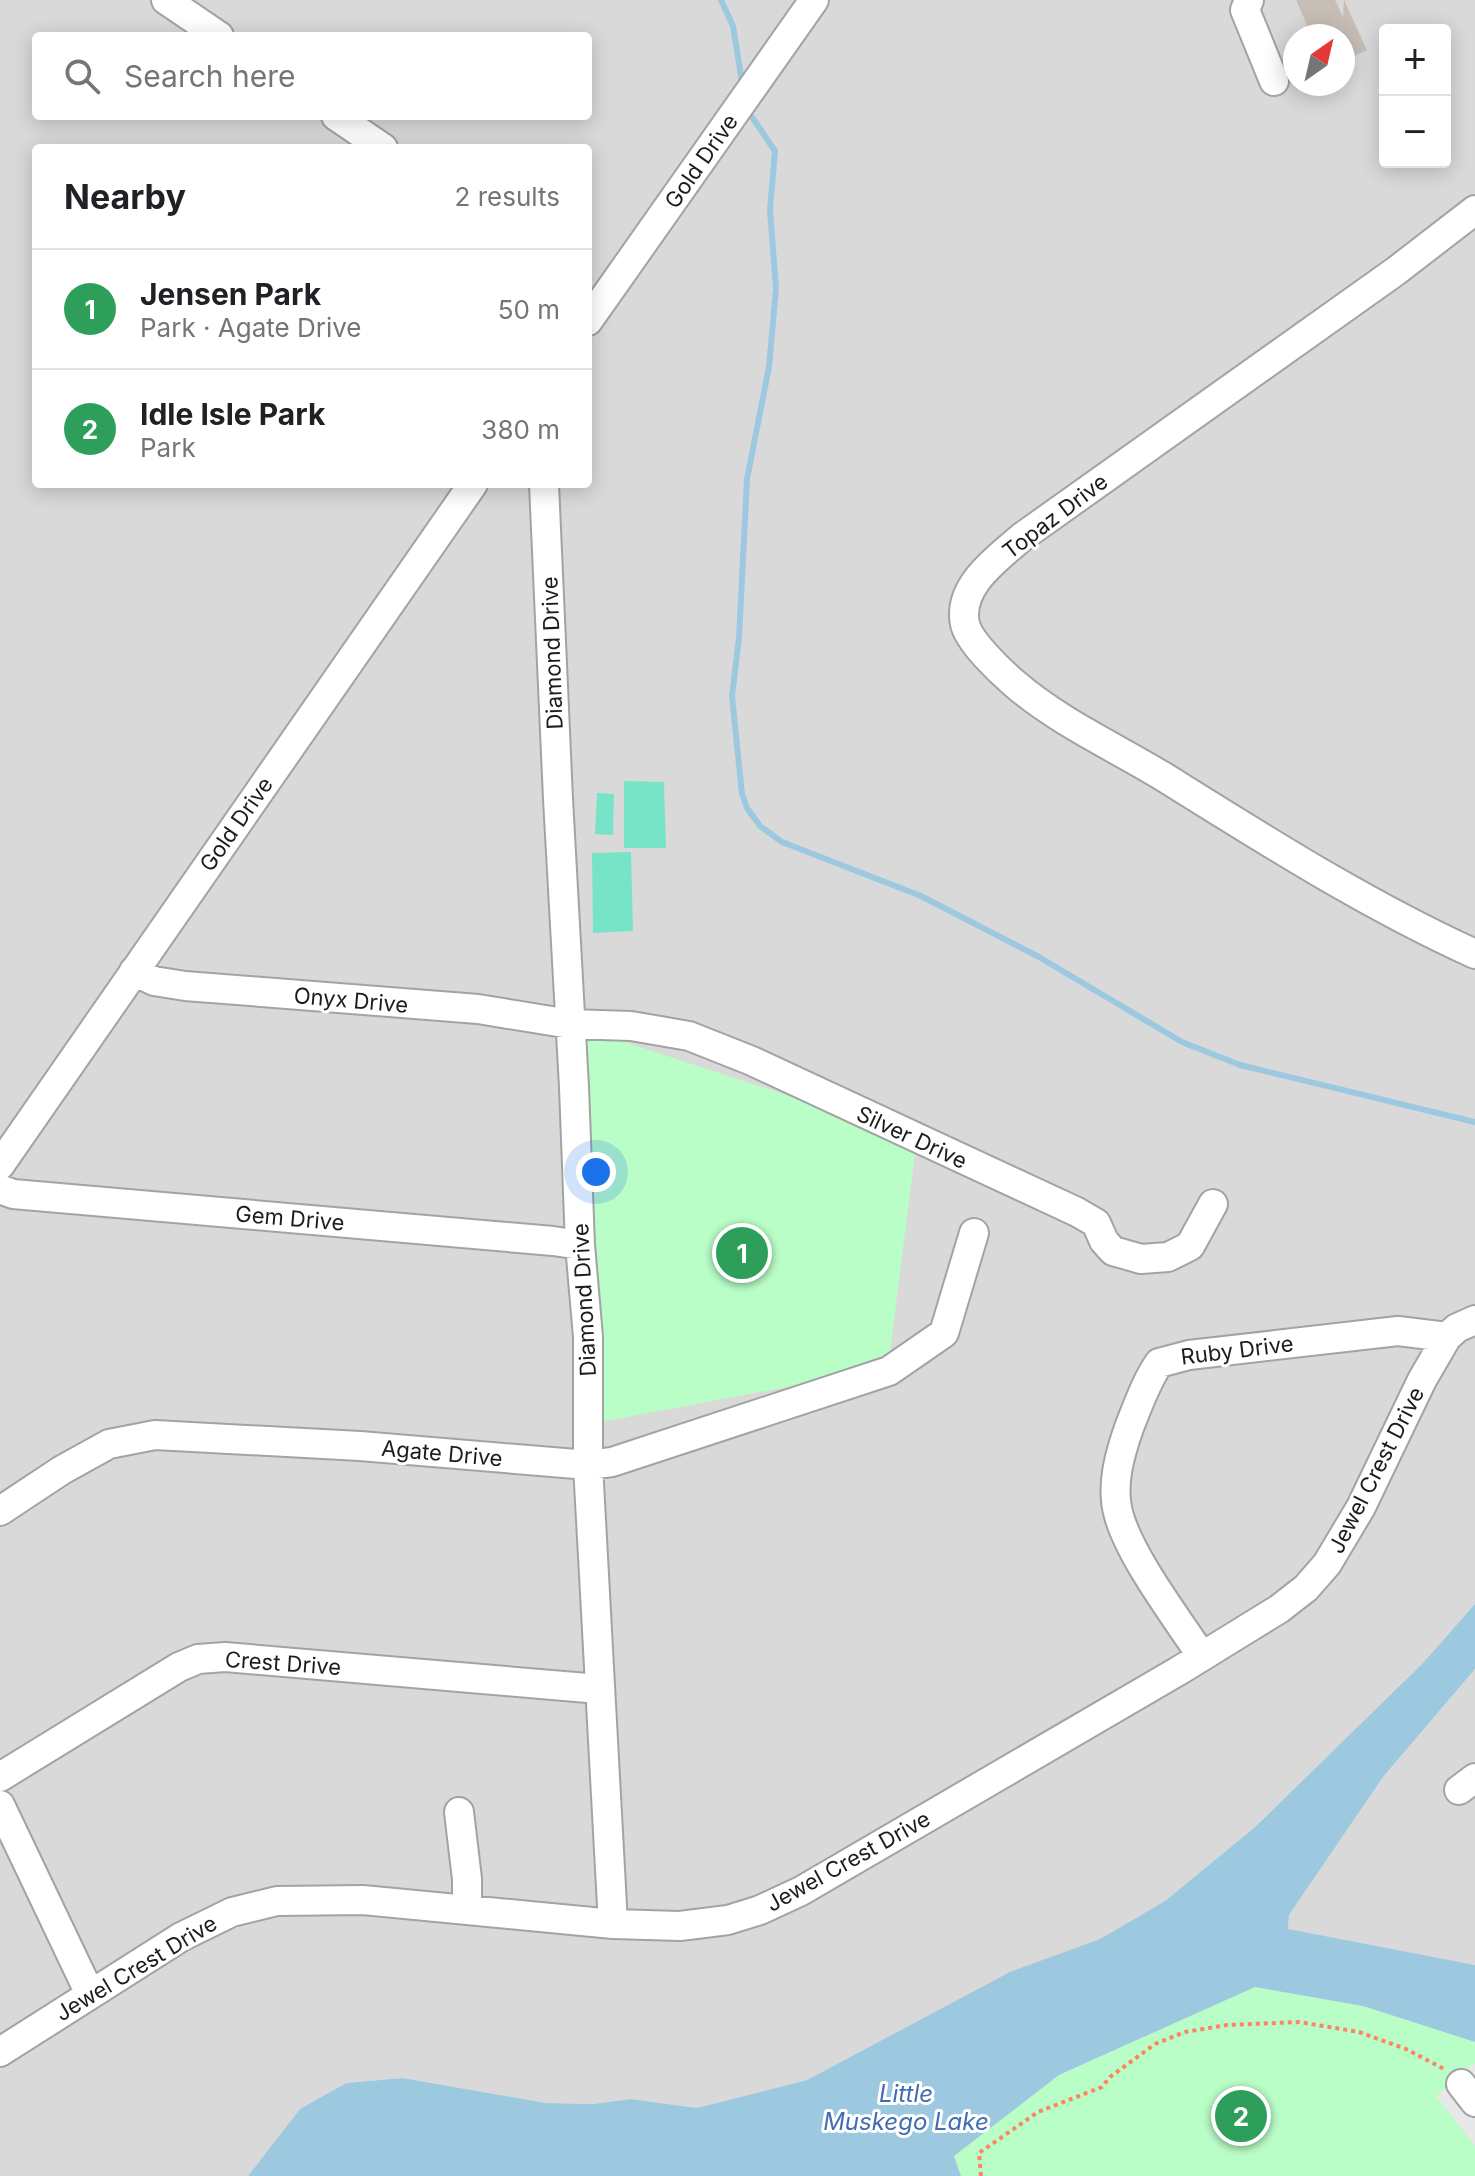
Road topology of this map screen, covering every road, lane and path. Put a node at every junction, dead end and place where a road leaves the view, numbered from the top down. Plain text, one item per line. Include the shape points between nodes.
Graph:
1 (166, 0) edge
2 (814, 0) edge
3 (1249, 0) edge
4 (213, 32) edge
5 (1274, 81) dead end
6 (342, 120) edge
7 (377, 144) edge
8 (1475, 210) edge
9 (592, 305) edge
10 (470, 488) edge
11 (544, 488) edge
12 (1475, 954) edge
13 (134, 971) junction
14 (570, 1024) junction
15 (0, 1165) edge
16 (0, 1189) edge
17 (1213, 1204) dead end
18 (974, 1233) dead end
19 (580, 1245) junction
20 (1475, 1320) edge
21 (1447, 1337) junction
22 (588, 1465) junction
23 (0, 1511) edge
24 (1201, 1655) junction
25 (599, 1689) junction
26 (0, 1777) edge
27 (0, 1805) edge
28 (459, 1812) dead end
29 (467, 1910) junction
30 (613, 1924) junction
31 (90, 1994) junction
32 (0, 2052) edge
33 (1468, 2093) edge
34 (981, 2176) edge

1 - 4 street
2 - 9 street, Gold Drive
3 - 5 street via 1245,10
6 - 7 street
8 - 12 street, Topaz Drive via 1022,537 976,580 964,611 965,627 991,660 1050,709 1380,906
10 - 13 street, Gold Drive
11 - 14 street, Diamond Drive
13 - 14 street, Onyx Drive via 185,986 478,1009
13 - 15 street, Gold Drive
14 - 17 street, Silver Drive via 631,1026 689,1036 752,1061 1077,1212 1096,1223 1104,1241 1119,1254 1168,1257 1190,1246
14 - 19 street, Diamond Drive
16 - 19 street, Gem Drive
18 - 22 street, Agate Drive via 944,1333 889,1371 612,1462
19 - 22 street, Diamond Drive via 588,1337
20 - 21 street, Jewel Crest Drive
21 - 24 street, Jewel Crest Drive via 1327,1564 1279,1609
21 - 24 street, Ruby Drive via 1398,1331 1159,1363 1147,1380 1119,1455 1118,1514 1141,1561
22 - 23 street, Agate Drive via 155,1435 109,1444
22 - 25 street, Diamond Drive
24 - 30 street, Jewel Crest Drive via 801,1891 760,1910 680,1926
25 - 26 street, Crest Drive via 225,1657 198,1659
25 - 30 street, Diamond Drive
27 - 31 street
28 - 29 street
29 - 30 street, Jewel Crest Drive
29 - 31 street, Jewel Crest Drive via 322,1898 252,1905 181,1937
31 - 32 street, Jewel Crest Drive
33 - 34 path via 1438,2064 1359,2032 1299,2022 1185,2032 1155,2044 1102,2087 1038,2112 979,2153

